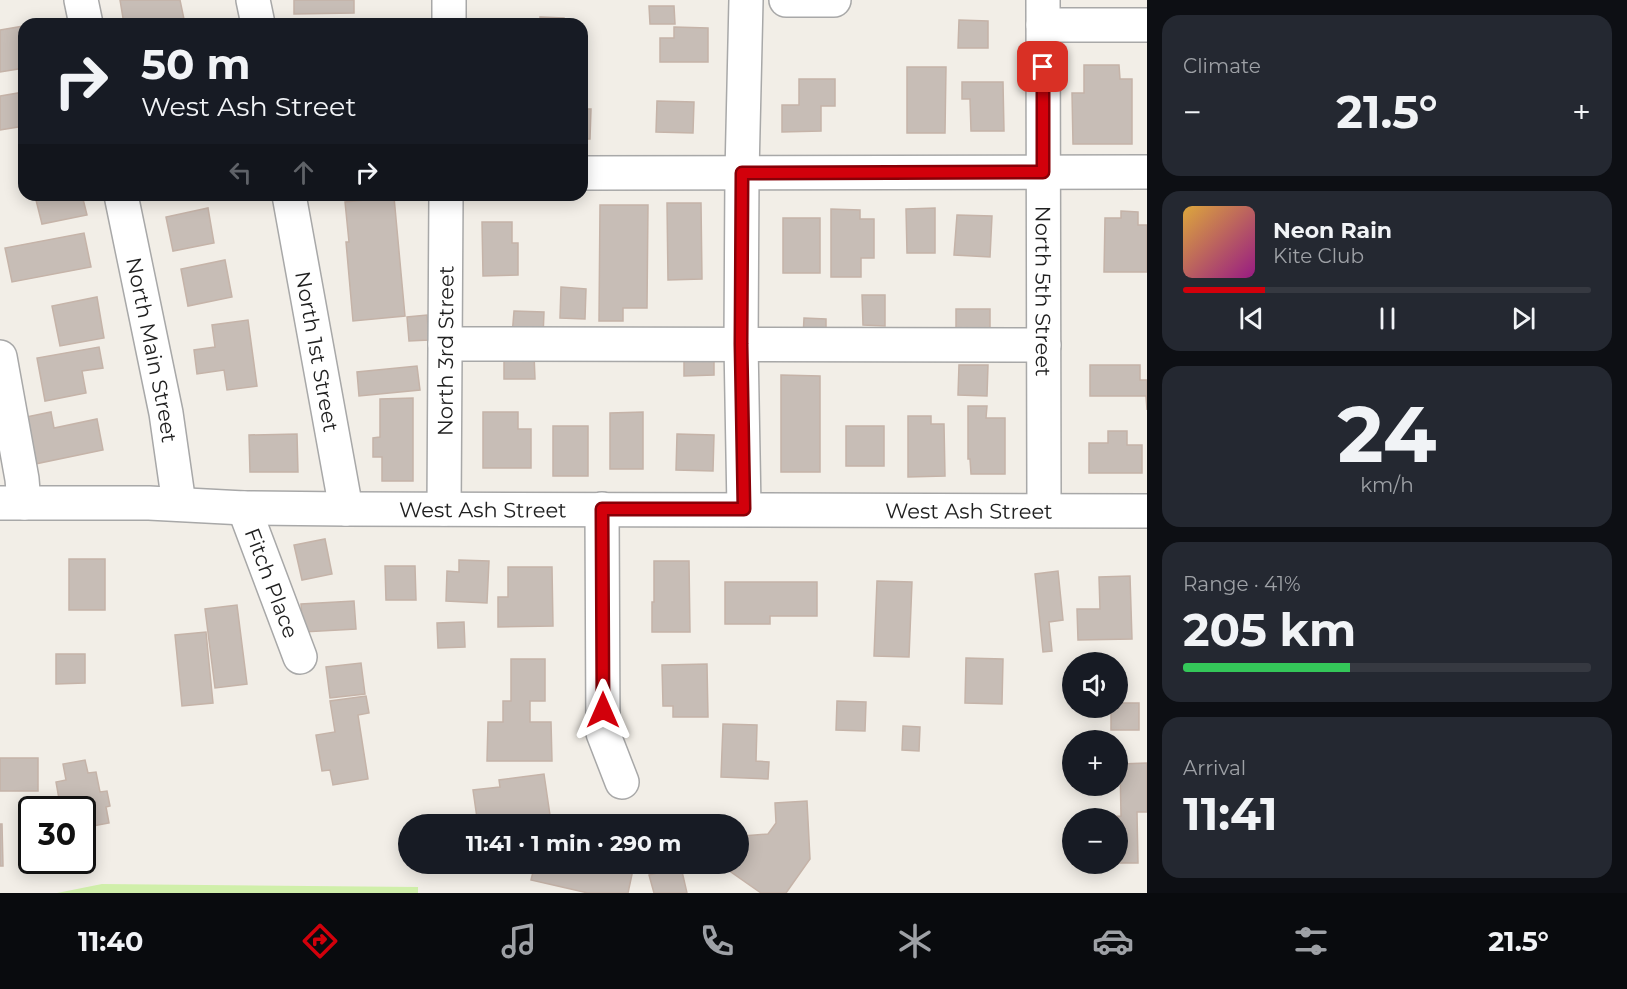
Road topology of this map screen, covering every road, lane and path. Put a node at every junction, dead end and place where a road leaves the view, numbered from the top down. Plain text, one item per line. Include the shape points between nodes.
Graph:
1 (81, 0) edge
2 (253, 0) edge
3 (449, 0) edge
4 (746, 0) edge
5 (786, 0) edge
6 (834, 0) edge
7 (1043, 13) edge
8 (1101, 13) edge
9 (85, 18) edge
10 (257, 18) edge
11 (449, 18) edge
12 (1147, 26) edge
13 (1043, 172) junction
14 (1147, 172) edge
15 (588, 173) edge
16 (742, 173) junction
17 (123, 201) edge
18 (290, 201) edge
19 (446, 201) edge
20 (445, 344) junction
21 (741, 344) junction
22 (1044, 345) junction
23 (0, 357) edge
24 (12, 503) edge
25 (178, 504) junction
26 (244, 508) junction
27 (346, 509) junction
28 (444, 509) junction
29 (602, 509) junction
30 (744, 509) junction
31 (1044, 510) junction
32 (1147, 511) edge
33 (300, 657) dead end
34 (622, 782) dead end

1 - 9 street
2 - 10 street
3 - 11 street
4 - 16 street
5 - 6 street
7 - 8 street
7 - 13 street, North 5th Street
8 - 12 street
13 - 14 street
13 - 16 street
13 - 22 street, North 5th Street
15 - 16 street
16 - 21 street
17 - 25 street, North Main Street via 166,413
18 - 27 street, North 1st Street
19 - 20 street, North 3rd Street
20 - 21 street
20 - 28 street, North 3rd Street
21 - 22 street
21 - 30 street
22 - 31 street, North 5th Street
23 - 24 street via 22,479
24 - 25 street, West Ash Street
25 - 26 street, West Ash Street
26 - 27 street, West Ash Street
26 - 33 street, Fitch Place
27 - 28 street, West Ash Street
28 - 29 street, West Ash Street
29 - 30 street, West Ash Street
29 - 34 street via 603,733
30 - 31 street, West Ash Street
31 - 32 street, West Ash Street

